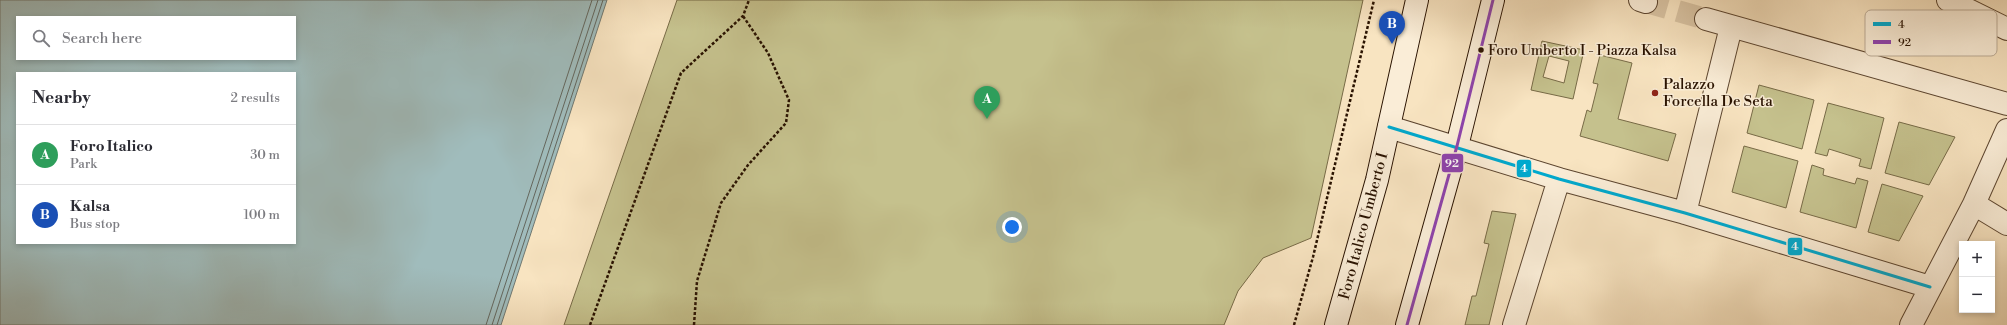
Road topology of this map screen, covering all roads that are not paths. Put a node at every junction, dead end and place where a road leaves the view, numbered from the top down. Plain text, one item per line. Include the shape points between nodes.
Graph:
1 (1417, 0) edge
2 (1493, 0) edge
3 (1948, 0) edge
4 (1968, 10) edge
5 (1706, 19) tunnel mouth
6 (1997, 24) edge
7 (1731, 27) junction
8 (2007, 29) edge
9 (2007, 104) edge
10 (1390, 127) junction
11 (2007, 130) edge
12 (1457, 146) junction
13 (1558, 179) junction
14 (1974, 204) junction
15 (1685, 213) junction
16 (2007, 224) edge
17 (1930, 287) junction
18 (1336, 325) edge
19 (1407, 325) edge
20 (1514, 325) edge
21 (1911, 325) edge

1 - 10 street, Foro Italico Umberto I
2 - 12 street
3 - 4 street
5 - 7 street
6 - 8 street
7 - 9 street
7 - 15 street
10 - 12 street
10 - 18 street, Foro Italico Umberto I
11 - 14 street
12 - 13 street
12 - 19 street
13 - 15 street
13 - 20 street
14 - 16 street
14 - 17 street
15 - 17 street
17 - 21 street

